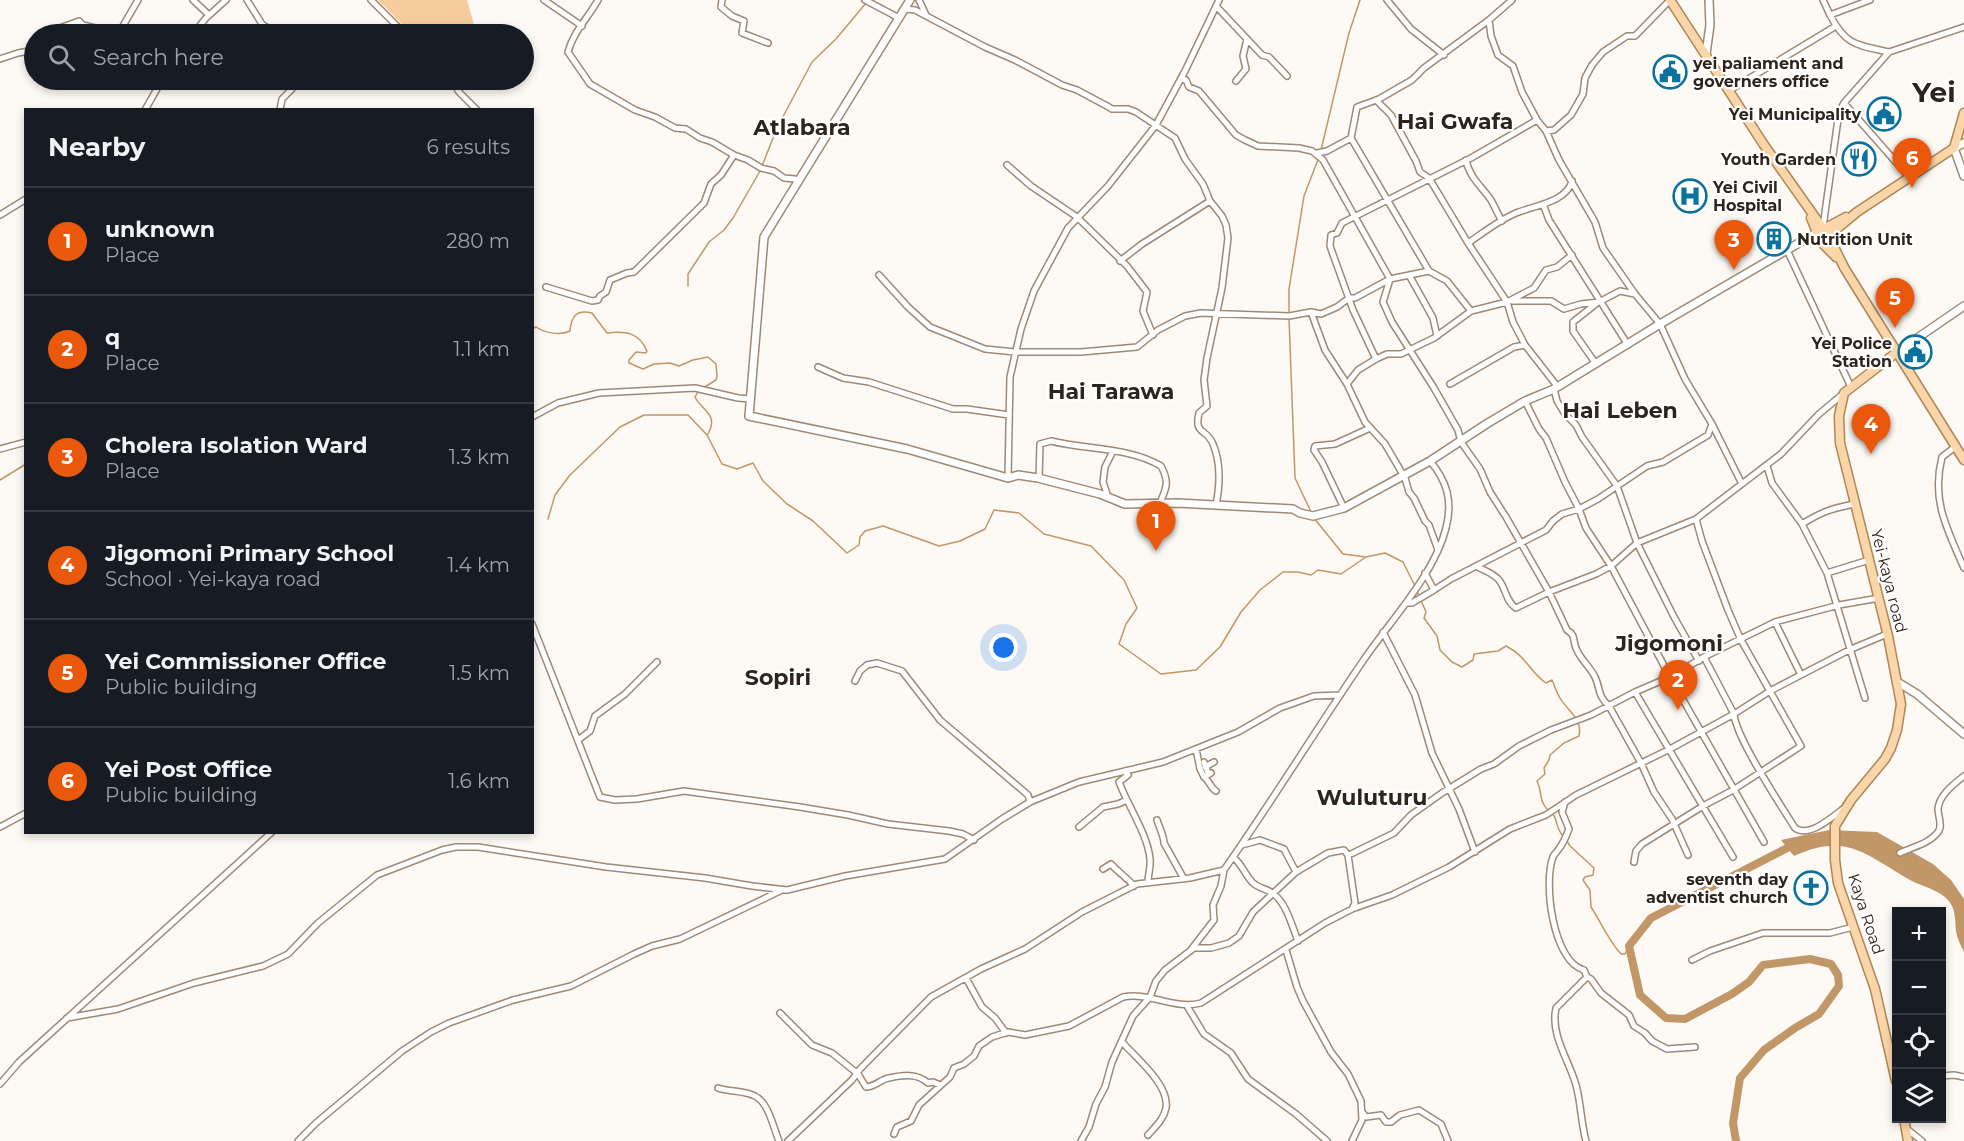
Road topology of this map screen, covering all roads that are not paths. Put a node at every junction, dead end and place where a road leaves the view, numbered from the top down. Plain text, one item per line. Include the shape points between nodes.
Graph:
1 (138, 0) edge
2 (193, 0) edge
3 (226, 0) edge
4 (247, 0) edge
5 (371, 0) edge
6 (544, 0) edge
7 (598, 0) edge
8 (722, 0) edge
9 (865, 0) edge
10 (910, 0) edge
11 (919, 0) edge
12 (1387, 0) edge
13 (1512, 0) edge
14 (1670, 0) edge
15 (1708, 0) edge
16 (1822, 0) edge
17 (1870, 0) edge
18 (1217, 3) edge
19 (905, 9) junction
20 (209, 15) junction
21 (1830, 15) junction
22 (928, 17) junction
23 (899, 18) junction
24 (1490, 20) junction
25 (124, 24) edge
26 (201, 24) edge
27 (262, 24) edge
28 (395, 24) edge
29 (582, 26) junction
30 (1836, 26) junction
31 (1964, 27) edge
32 (1247, 39) junction
33 (768, 43) dead end
34 (24, 52) edge
35 (1889, 52) junction
36 (1706, 54) junction
37 (1444, 55) junction
38 (0, 59) edge
39 (1287, 76) dead end
40 (1181, 78) junction
41 (1236, 81) dead end
42 (156, 90) edge
43 (291, 90) edge
44 (458, 90) edge
45 (1730, 90) junction
46 (1376, 100) junction
47 (1844, 103) junction
48 (146, 108) edge
49 (280, 108) edge
50 (475, 108) edge
51 (1964, 113) edge
52 (1536, 120) junction
53 (1156, 125) junction
54 (1546, 131) junction
55 (1351, 138) junction
56 (1964, 143) edge
57 (1954, 148) junction
58 (1317, 153) junction
59 (734, 155) junction
60 (1466, 160) junction
61 (1007, 165) dead end
62 (1964, 176) edge
63 (1910, 177) junction
64 (1429, 178) junction
65 (798, 181) junction
66 (1572, 182) junction
67 (1566, 192) junction
68 (1578, 195) junction
69 (24, 200) edge
70 (1210, 201) junction
71 (1388, 201) junction
72 (1543, 204) junction
73 (1857, 212) junction
74 (0, 214) edge
75 (1355, 216) junction
76 (1077, 217) junction
77 (1502, 221) junction
78 (1820, 231) junction
79 (1825, 239) junction
80 (1806, 240) junction
81 (1468, 243) junction
82 (1787, 249) junction
83 (1572, 255) junction
84 (1120, 261) junction
85 (1429, 271) junction
86 (879, 275) dead end
87 (1409, 275) junction
88 (1390, 279) junction
89 (546, 288) dead end
90 (1635, 294) junction
91 (1349, 298) junction
92 (1507, 302) junction
93 (1599, 302) junction
94 (1964, 306) edge
95 (1564, 309) junction
96 (1471, 311) junction
97 (1311, 312) junction
98 (1217, 314) junction
99 (1573, 322) junction
100 (1660, 324) junction
101 (1153, 335) junction
102 (1437, 336) junction
103 (1525, 345) junction
104 (1628, 345) junction
105 (1411, 349) junction
106 (1015, 352) junction
107 (1897, 352) junction
108 (1376, 359) junction
109 (1596, 364) junction
110 (818, 367) dead end
111 (1347, 384) junction
112 (1450, 384) dead end
113 (1556, 387) junction
114 (1847, 390) junction
115 (751, 399) junction
116 (1526, 401) junction
117 (1009, 415) junction
118 (534, 416) edge
119 (1712, 424) junction
120 (1370, 428) junction
121 (1461, 442) junction
122 (24, 443) edge
123 (1955, 447) junction
124 (0, 449) edge
125 (1113, 451) junction
126 (1964, 460) edge
127 (1430, 461) junction
128 (1767, 466) junction
129 (1403, 476) junction
130 (1008, 478) junction
131 (1039, 479) junction
132 (1742, 484) junction
133 (1617, 486) junction
134 (1108, 497) junction
135 (1160, 503) junction
136 (1854, 504) junction
137 (1216, 505) junction
138 (1344, 508) junction
139 (1579, 509) junction
140 (1696, 519) junction
141 (1802, 525) junction
142 (1521, 543) junction
143 (1637, 543) junction
144 (1438, 550) junction
145 (1869, 560) junction
146 (1611, 566) junction
147 (1478, 567) junction
148 (1964, 568) edge
149 (1425, 573) junction
150 (1827, 573) junction
151 (1434, 590) junction
152 (1549, 592) junction
153 (1879, 598) junction
154 (1408, 603) junction
155 (1839, 605) junction
156 (1775, 622) junction
157 (534, 629) edge
158 (1383, 632) junction
159 (1887, 634) junction
160 (1741, 640) junction
161 (1850, 650) junction
162 (1701, 659) junction
163 (657, 662) dead end
164 (1801, 675) junction
165 (1670, 677) junction
166 (855, 681) dead end
167 (1899, 682) junction
168 (1770, 690) junction
169 (1635, 692) junction
170 (1340, 695) junction
171 (1865, 698) dead end
172 (1610, 706) junction
173 (1734, 714) junction
174 (1701, 731) junction
175 (1964, 734) edge
176 (578, 741) junction
177 (1196, 748) junction
178 (1671, 749) junction
179 (1214, 762) dead end
180 (1641, 763) junction
181 (1206, 770) junction
182 (1125, 771) junction
183 (1761, 772) junction
184 (1964, 776) edge
185 (1449, 790) junction
186 (1733, 790) junction
187 (1216, 791) dead end
188 (1127, 800) junction
189 (1030, 802) junction
190 (1565, 802) junction
191 (1703, 806) junction
192 (1845, 808) junction
193 (24, 814) edge
194 (1157, 820) dead end
195 (1674, 823) junction
196 (1835, 825) joint
197 (0, 827) edge
198 (1079, 827) dead end
199 (270, 834) edge
200 (974, 840) junction
201 (1764, 842) dead end
202 (1242, 845) junction
203 (1475, 852) junction
204 (1900, 853) dead end
205 (1348, 855) junction
206 (1688, 855) dead end
207 (1233, 857) junction
208 (1733, 857) dead end
209 (1634, 862) dead end
210 (1103, 869) dead end
211 (1224, 870) junction
212 (1296, 872) junction
213 (1184, 879) junction
214 (1148, 883) junction
215 (1134, 886) junction
216 (781, 890) junction
217 (1274, 893) junction
218 (1352, 909) junction
219 (1853, 927) junction
220 (1298, 941) junction
221 (1286, 950) junction
222 (1190, 951) junction
223 (1692, 960) dead end
224 (1587, 976) junction
225 (966, 978) junction
226 (1150, 997) junction
227 (1186, 1006) junction
228 (780, 1013) dead end
229 (67, 1018) junction
230 (1006, 1033) junction
231 (1122, 1042) junction
232 (1695, 1047) dead end
233 (1893, 1069) edge
234 (858, 1074) junction
235 (1946, 1076) edge
236 (1964, 1077) edge
237 (0, 1084) edge
238 (940, 1085) junction
239 (718, 1088) dead end
240 (1362, 1110) junction
241 (1905, 1123) edge
242 (894, 1134) dead end
243 (1148, 1135) dead end
244 (298, 1141) edge
245 (779, 1141) edge
246 (788, 1141) edge
247 (1081, 1141) edge
248 (1327, 1141) edge
249 (1352, 1141) edge
250 (1448, 1141) edge
251 (1586, 1141) edge
252 (1908, 1141) edge
253 (1922, 1141) edge

1 - 25 street
2 - 20 street
3 - 20 street
4 - 27 street
5 - 28 street
6 - 29 street
7 - 29 street
8 - 33 street via 721,7 744,21 742,33
9 - 23 street
10 - 19 street
11 - 22 street
12 - 37 street via 1411,29
13 - 24 street
14 - 36 main road
14 - 54 street via 1635,36 1611,47 1592,64 1583,94 1571,115 1554,130
15 - 36 street
16 - 21 street
17 - 21 street
18 - 32 street
18 - 40 street
19 - 22 street
19 - 23 street
20 - 26 street
21 - 30 street
22 - 53 street via 1059,84 1107,106 1128,109
23 - 65 street
24 - 37 street
24 - 52 street via 1498,55 1513,66
29 - 59 street via 568,52 590,84 635,110 675,128 687,129
30 - 35 street via 1854,44
30 - 45 street
31 - 35 street
32 - 39 street
32 - 41 street via 1243,56 1246,69
34 - 38 street
35 - 47 street
36 - 45 main road
37 - 46 street via 1412,80
40 - 53 street
40 - 58 street via 1199,91 1236,135 1245,140 1258,147 1299,148
42 - 48 street
43 - 49 street
44 - 50 street
45 - 78 main road
46 - 55 street via 1357,108
46 - 64 street via 1390,115 1420,172
47 - 63 street
47 - 78 street via 1839,112
51 - 57 main road
52 - 54 street
52 - 60 street
53 - 70 street via 1175,138
53 - 76 street via 1108,186
54 - 66 street
55 - 58 street
55 - 71 street
56 - 57 street
57 - 62 street
57 - 63 main road
58 - 75 street
59 - 65 street
59 - 89 street via 711,184 705,203 634,272 610,280 598,300
60 - 64 street
60 - 77 street via 1467,169
61 - 76 street
63 - 73 main road
64 - 71 street
64 - 81 street
65 - 115 street via 764,237
66 - 67 street
66 - 68 street
67 - 68 street
67 - 72 street
68 - 90 street via 1595,222 1603,248
69 - 74 street
70 - 84 street
70 - 98 street via 1222,216 1228,238
71 - 75 street
71 - 85 street
72 - 77 street
72 - 83 street
73 - 78 main road
73 - 79 main road
75 - 88 street
75 - 91 street via 1331,236 1330,246
76 - 84 street
76 - 106 street via 1034,291
77 - 81 street
78 - 79 main road
78 - 80 street
79 - 80 street
79 - 107 main road
80 - 82 street
81 - 92 street
82 - 100 street
82 - 114 street
83 - 92 street via 1546,270 1534,288
83 - 93 street
84 - 101 street via 1147,292 1143,311
85 - 87 street
85 - 96 street via 1447,281
86 - 106 street via 930,327 985,349
87 - 88 street
87 - 102 street via 1433,318
88 - 91 street
88 - 105 street via 1383,302
90 - 93 street via 1620,291
90 - 100 street
91 - 97 street via 1321,314
91 - 108 street
92 - 95 street via 1551,301
92 - 96 street
92 - 103 street
93 - 95 street
93 - 99 street
93 - 104 street
94 - 107 street
95 - 99 street
96 - 102 street
97 - 98 street via 1289,316
97 - 111 street via 1325,350
98 - 101 street via 1185,316
98 - 137 street via 1204,380 1207,406 1199,413 1197,423 1197,428 1212,442 1219,464
99 - 109 street via 1573,331
100 - 104 street
100 - 119 street via 1685,379
101 - 106 street via 1137,347
102 - 105 street
103 - 112 street via 1514,347
103 - 113 street
104 - 109 street
105 - 108 street
105 - 121 street via 1458,430
106 - 117 street via 1008,390
107 - 114 main road
107 - 123 main road
108 - 111 street via 1358,370
109 - 113 street
110 - 117 street via 843,378 869,382 953,409
111 - 120 street
113 - 116 street
113 - 133 street via 1557,401 1564,414 1576,424
114 - 128 street
114 - 136 main road, Yei-kaya road via 1838,429
115 - 118 street via 697,388 599,393 558,403
115 - 130 street via 749,416 907,449
116 - 121 street
116 - 139 street
117 - 130 street
119 - 132 street
119 - 133 street via 1708,435
120 - 129 street via 1385,444
120 - 138 street via 1335,444 1315,446
121 - 127 street
121 - 142 street
122 - 124 street
123 - 126 main road
123 - 148 street via 1942,457 1937,494
125 - 131 street via 1051,441 1040,444
125 - 134 street via 1105,467
125 - 135 street via 1161,466 1167,485
127 - 129 street
127 - 144 street via 1448,488 1447,525
128 - 132 street
128 - 141 street via 1773,483
129 - 138 street
129 - 144 street
130 - 131 street via 1018,475
131 - 134 street
132 - 140 street
133 - 139 street
133 - 143 street
134 - 135 street via 1125,504
135 - 137 street
136 - 141 street via 1829,509
136 - 145 main road, Yei-kaya road
137 - 138 street via 1293,509 1313,516
139 - 142 street via 1562,514 1546,530
139 - 146 street via 1586,528
140 - 143 street
140 - 160 street
141 - 150 street
142 - 147 street
142 - 152 street
143 - 146 street
143 - 162 street via 1674,617
144 - 149 street
145 - 150 street
145 - 153 main road, Yei-kaya road
146 - 152 street
146 - 165 street
147 - 151 street
147 - 152 street via 1500,581 1516,608
149 - 151 street
149 - 154 street
150 - 155 street
151 - 154 street
152 - 172 street via 1597,681 1597,690
153 - 155 street
153 - 159 main road, Yei-kaya road
154 - 158 street
155 - 156 street
155 - 161 street
156 - 160 street
156 - 164 street
157 - 176 street
158 - 170 street
158 - 185 street via 1415,695 1432,753
159 - 161 street
159 - 167 main road, Yei-kaya road
160 - 162 street
160 - 168 street
161 - 164 street
161 - 171 street
162 - 165 street
162 - 173 street
163 - 176 street via 625,694 595,716 590,732
164 - 168 street
165 - 169 street
165 - 174 street
166 - 189 street via 867,665 877,663 902,671 940,720 1028,795
167 - 175 street
167 - 192 main road, Yei-kaya road via 1901,704 1895,739 1885,759
168 - 173 street
168 - 183 street via 1801,746
169 - 172 street
169 - 178 street
170 - 177 street via 1314,696 1280,708 1238,732
170 - 202 street
172 - 180 street
172 - 185 street via 1519,746
173 - 174 street
173 - 183 street
174 - 178 street
174 - 186 street
176 - 200 street via 600,798 637,799 684,791 949,831
177 - 181 street via 1200,769
177 - 182 street via 1163,762
178 - 180 street
178 - 191 street
179 - 181 street
180 - 190 street
180 - 195 street
181 - 187 street
182 - 188 street via 1128,775 1119,782
182 - 189 street via 1079,782
183 - 186 street
183 - 192 street via 1795,828 1802,832 1821,825
184 - 204 street via 1941,800 1938,832 1916,848
185 - 203 street
185 - 205 street via 1411,815 1394,833
186 - 191 street
186 - 201 street
188 - 198 street via 1103,807
188 - 214 street via 1150,860
189 - 200 street
190 - 203 street via 1510,829
190 - 224 street via 1562,812 1569,829 1553,857 1549,886 1554,930 1570,960
191 - 195 street
191 - 208 street
192 - 196 main road, Yei-kaya road
193 - 197 street
194 - 213 street via 1164,843
195 - 206 street
195 - 209 street via 1638,848
196 - 219 main road, Kaya Road via 1838,883
199 - 229 street
200 - 216 street via 945,859
202 - 207 street
202 - 212 street via 1260,840 1284,849
203 - 218 street via 1392,895
205 - 212 street via 1344,850 1333,851
205 - 218 street via 1355,903
207 - 211 street
207 - 217 street via 1252,882
210 - 215 street via 1111,864
211 - 213 street
211 - 222 street via 1213,905 1214,921
212 - 217 street
213 - 214 street
214 - 215 street
215 - 225 street
216 - 229 street via 456,847 377,875 318,923 288,954 263,966 194,982 118,1009
216 - 244 street via 680,939 634,954 572,986 513,1000 431,1032 387,1063
217 - 220 street
217 - 222 street via 1229,943
218 - 220 street
219 - 223 street via 1830,933 1762,933
219 - 233 main road, Kaya Road via 1875,988
220 - 221 street
221 - 227 street via 1202,1004
221 - 240 street via 1303,1001 1353,1084
222 - 226 street via 1165,970
224 - 232 street via 1652,1041 1667,1049
224 - 251 street via 1554,1014 1559,1044 1576,1084
225 - 230 street via 982,1007
225 - 234 street via 931,997
226 - 227 street
226 - 230 street via 1123,997 1069,1026 1025,1035
226 - 231 street via 1133,1016
227 - 248 street via 1204,1034 1231,1053 1248,1079
228 - 234 street via 812,1045 832,1053
229 - 237 street
230 - 238 street via 983,1042 974,1056 954,1068
231 - 243 street via 1145,1064 1164,1097 1166,1106
231 - 247 street
234 - 238 street via 866,1087 889,1077 913,1076
234 - 246 street
235 - 236 street
238 - 242 street via 919,1106 911,1121 897,1127
239 - 245 street via 754,1095 764,1104
240 - 249 street via 1362,1120
240 - 250 street via 1366,1117 1381,1115 1386,1122 1419,1110 1441,1124
241 - 252 main road
241 - 253 street

